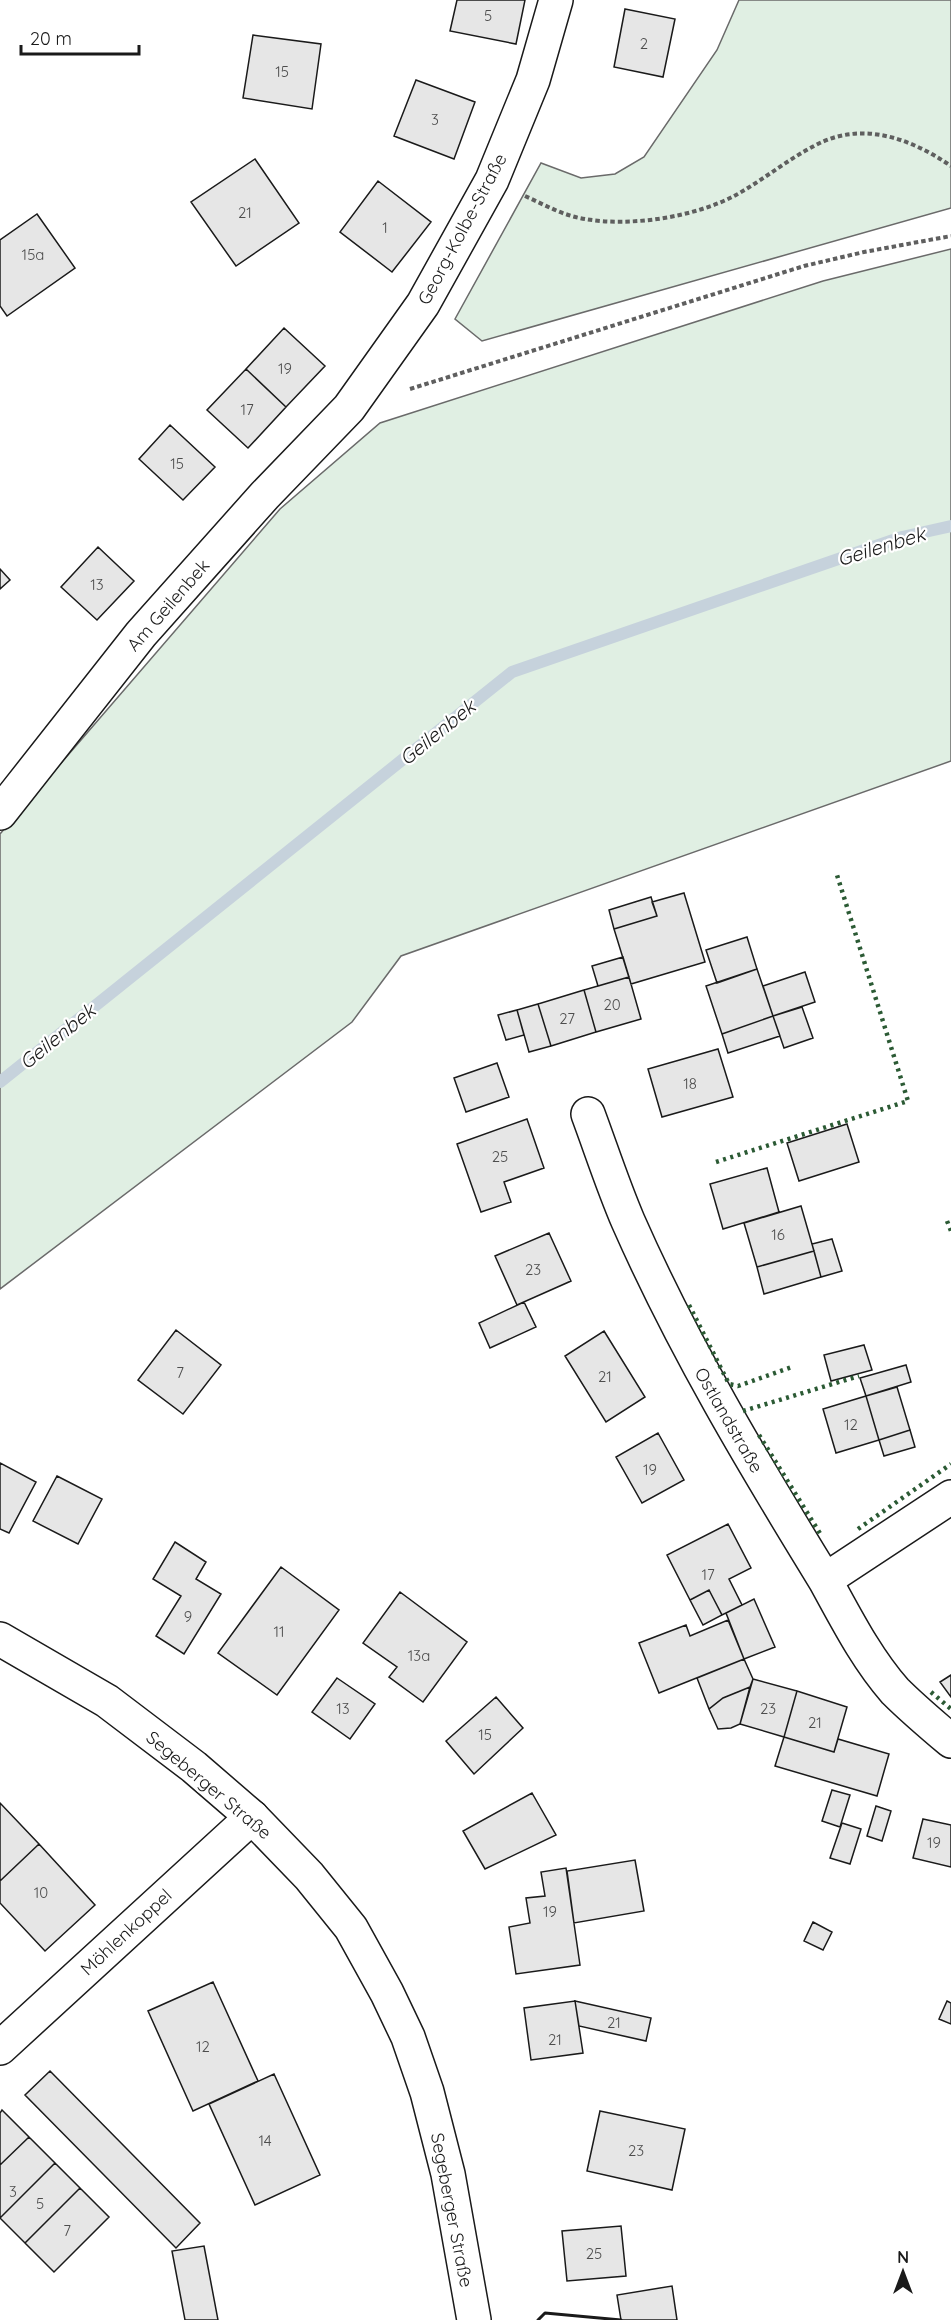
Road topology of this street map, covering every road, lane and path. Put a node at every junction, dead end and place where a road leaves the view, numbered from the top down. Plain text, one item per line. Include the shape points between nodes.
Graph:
1 (556, 0) edge
2 (951, 166) edge
3 (492, 180) junction
4 (951, 236) edge
5 (406, 390) dead end
6 (349, 408) joint
7 (0, 813) edge
8 (588, 1114) dead end
9 (951, 1497) edge
10 (825, 1580) junction
11 (0, 1639) edge
12 (951, 1741) edge
13 (252, 1817) junction
14 (0, 2048) edge
15 (474, 2320) edge

1 - 3 street, Georg-Kolbe-Straße via 533,80
2 - 3 path via 900,138 870,132 842,135 816,145 735,195 682,214 646,221 584,219 557,211
3 - 6 street, Georg-Kolbe-Straße via 423,304
4 - 5 path via 804,266
6 - 7 street, Am Geilenbek via 141,634
8 - 10 street, Ostlandstraße via 627,1219 703,1375
9 - 10 street
10 - 12 street, Ostlandstraße via 873,1663 894,1689
11 - 13 street, Segeberger Straße via 107,1701
13 - 14 street, Möhlenkoppel
13 - 15 street, Segeberger Straße via 309,1876 351,1928 408,2037 448,2174

